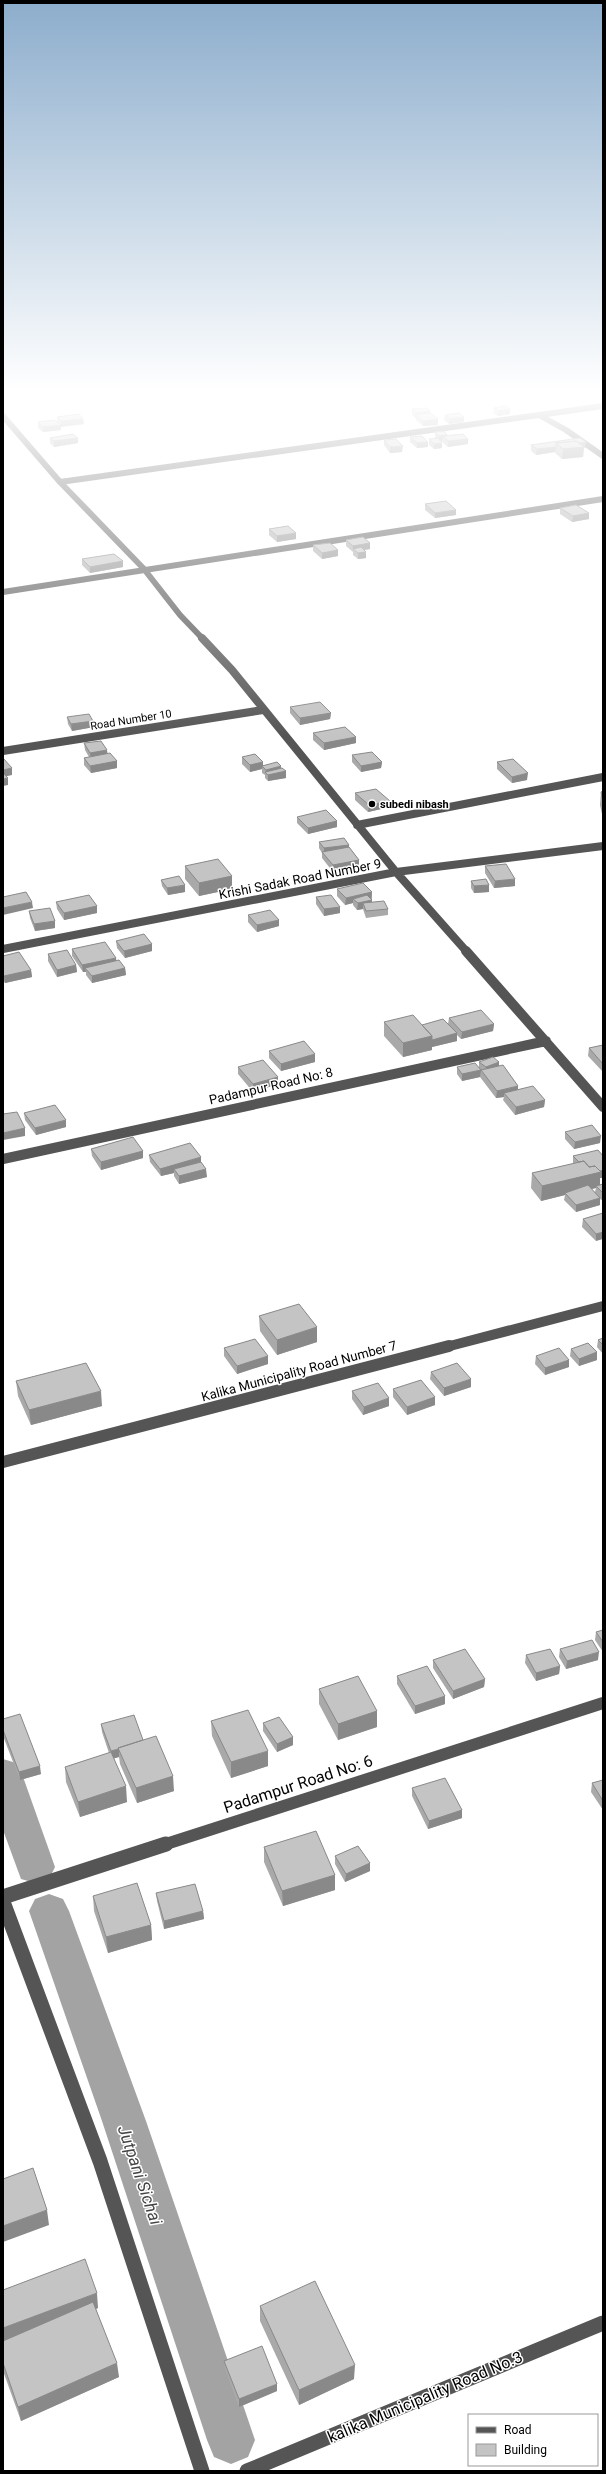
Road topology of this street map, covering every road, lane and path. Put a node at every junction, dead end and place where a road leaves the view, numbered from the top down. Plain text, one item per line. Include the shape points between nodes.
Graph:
1 (83, 506) edge
2 (555, 506) edge
3 (144, 570) junction
4 (3, 592) edge
5 (263, 710) junction
6 (3, 751) edge
7 (603, 777) edge
8 (357, 825) junction
9 (603, 846) edge
10 (396, 872) junction
11 (3, 949) edge
12 (546, 1040) junction
13 (603, 1107) edge
14 (3, 1159) edge
15 (603, 1306) edge
16 (3, 1462) edge
17 (603, 1702) edge
18 (3, 1897) edge
19 (3, 1902) edge
20 (603, 2323) edge
21 (202, 2471) edge
22 (247, 2471) edge

1 - 3 street
2 - 3 street
3 - 4 street
3 - 5 street via 180,615 232,670
5 - 6 street, Road Number 10
5 - 8 street
7 - 8 street
8 - 10 street
9 - 10 street, Krishi Sadak Road Number 9
10 - 11 street, Krishi Sadak Road Number 9
10 - 12 street
12 - 13 street
12 - 14 street, Padampur Road No: 8
15 - 16 street, Kalika Municipality Road Number 7
17 - 18 street, Padampur Road No: 6
19 - 21 street via 100,2161
20 - 22 street, kalika Municipality Road No.3

